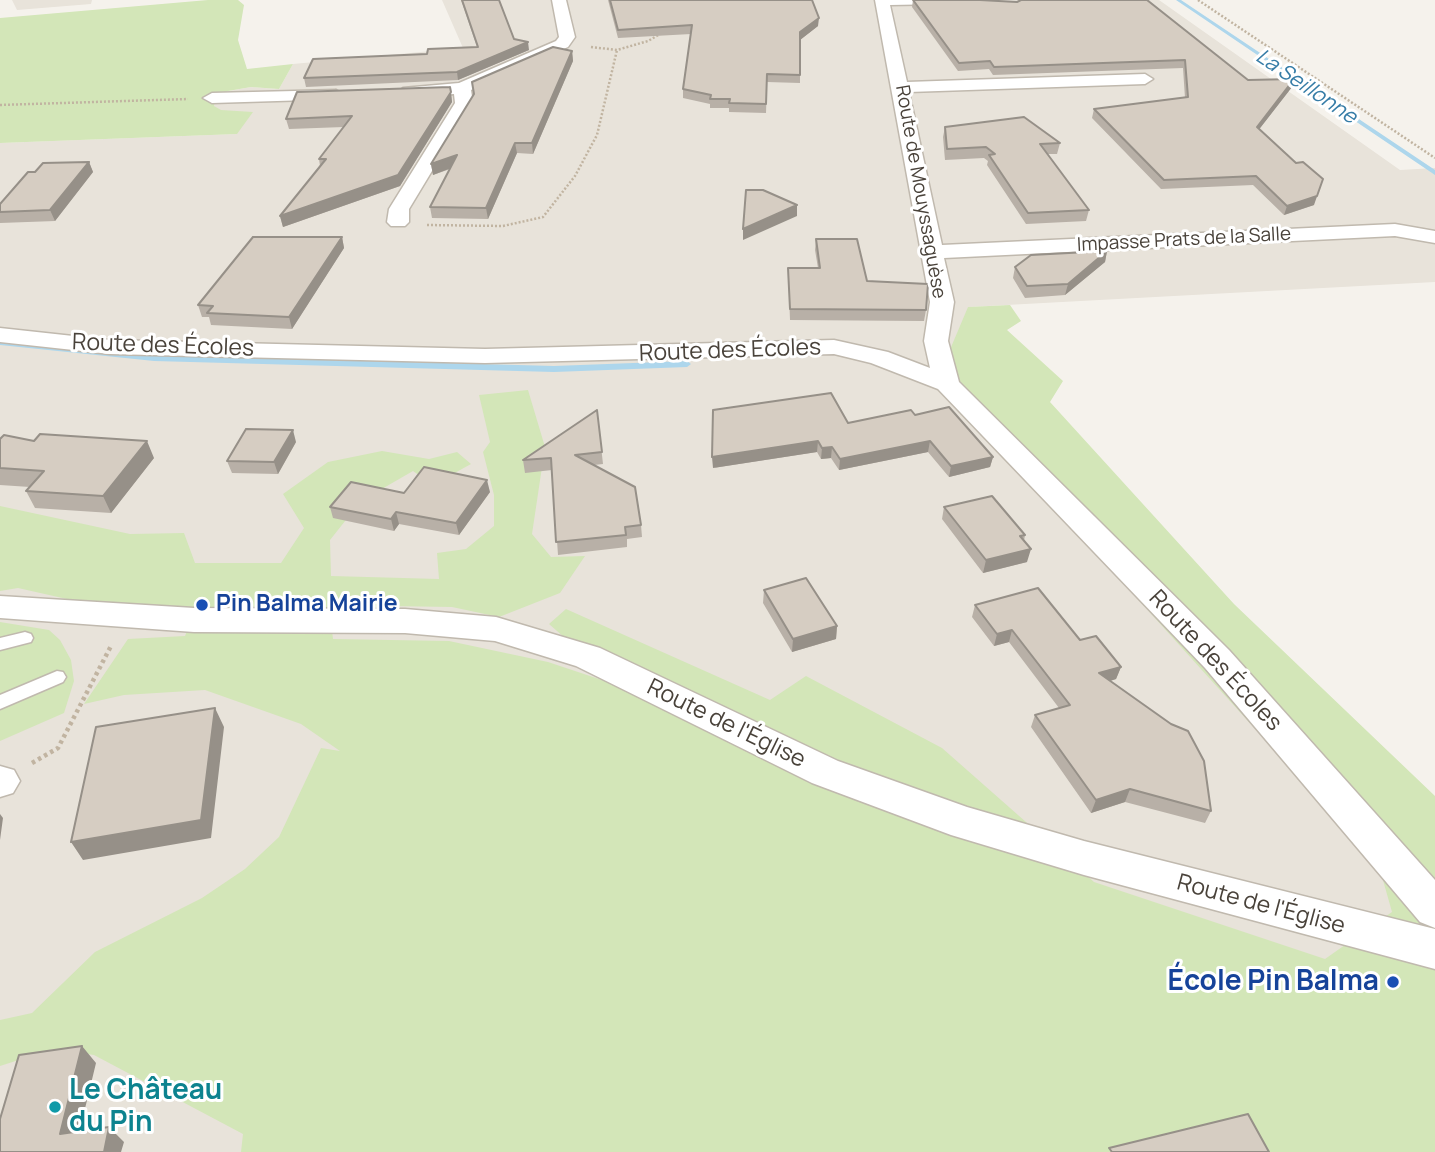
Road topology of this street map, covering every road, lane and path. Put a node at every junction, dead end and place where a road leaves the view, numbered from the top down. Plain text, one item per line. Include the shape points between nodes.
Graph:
1 (559, 0) edge
2 (883, 0) edge
3 (945, 0) edge
4 (1198, 0) edge
5 (667, 30) edge
6 (562, 44) junction
7 (617, 50) junction
8 (1145, 79) edge
9 (901, 87) junction
10 (462, 88) junction
11 (397, 93) edge
12 (359, 94) edge
13 (212, 98) joint
14 (0, 105) edge
15 (1435, 158) edge
16 (398, 222) joint
17 (1435, 237) edge
18 (933, 252) junction
19 (0, 335) edge
20 (936, 341) junction
21 (879, 357) junction
22 (947, 384) junction
23 (0, 607) edge
24 (128, 616) junction
25 (25, 638) dead end
26 (0, 644) edge
27 (57, 677) dead end
28 (0, 702) edge
29 (0, 782) edge
30 (1435, 909) edge
31 (1435, 949) edge

1 - 6 street via 567,37
2 - 3 street
2 - 9 street, Route de Mouyssaguèse
4 - 15 path
5 - 7 path
6 - 7 path
6 - 10 street
7 - 16 path via 597,135 575,176 543,217 503,226
8 - 9 street
9 - 18 street, Route de Mouyssaguèse
10 - 11 street
10 - 16 street via 464,103 399,209
12 - 13 street
13 - 14 path
17 - 18 street, Impasse Prats de la Salle via 1395,229
18 - 20 street, Route de Mouyssaguèse via 942,302
19 - 21 street, Route des Écoles via 124,347 485,356 834,347
20 - 21 street
20 - 22 street, Route de Mouyssaguèse
21 - 22 street, Route des Écoles
22 - 30 street, Route des Écoles via 1217,659
23 - 24 street, Route de l'Église
24 - 29 path via 58,747
24 - 31 street, Route de l'Église via 450,623 540,640 588,657 825,772 965,823 1148,876
25 - 26 lane
27 - 28 lane

